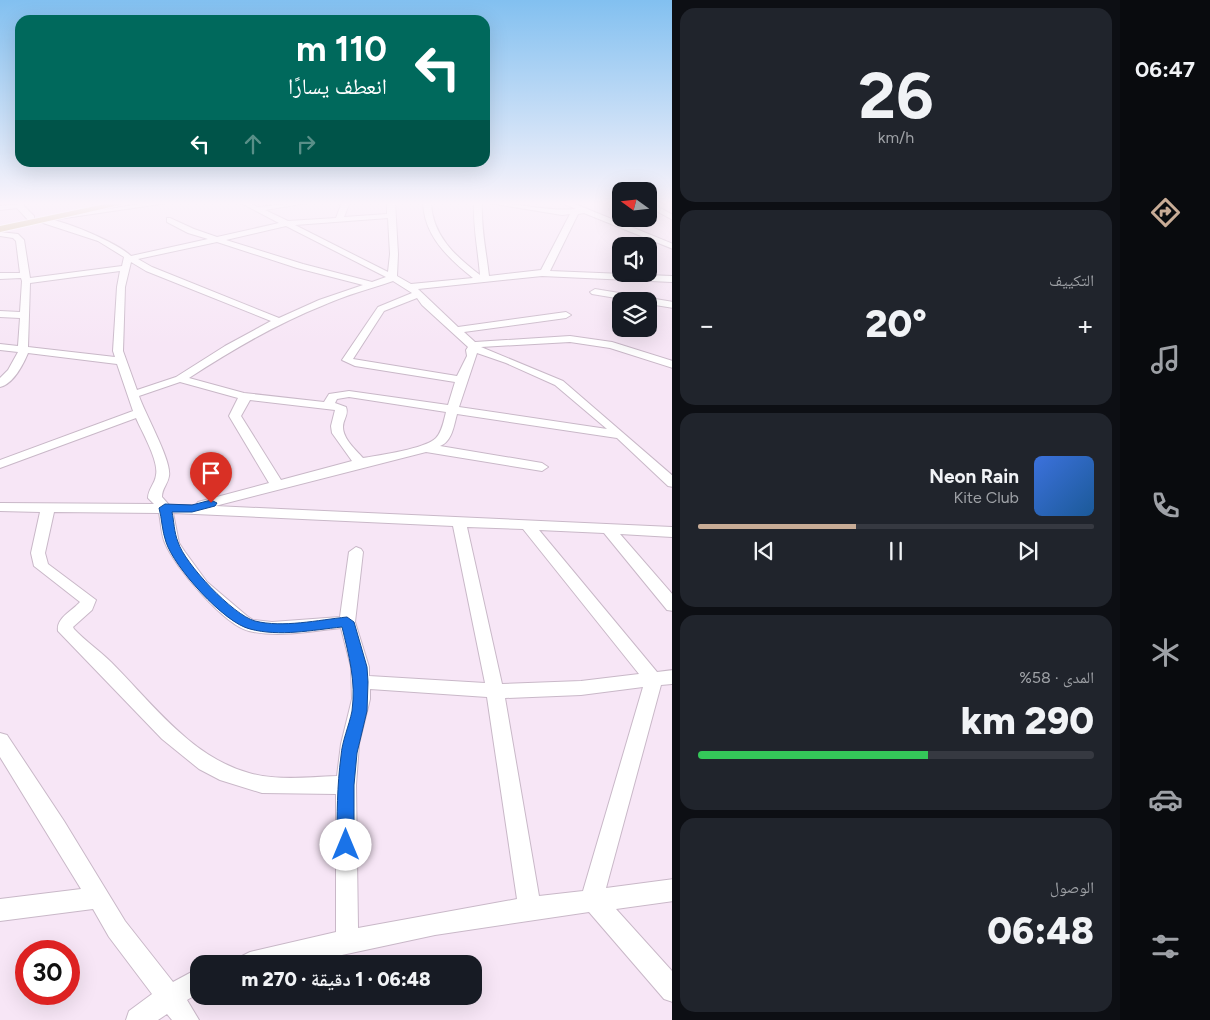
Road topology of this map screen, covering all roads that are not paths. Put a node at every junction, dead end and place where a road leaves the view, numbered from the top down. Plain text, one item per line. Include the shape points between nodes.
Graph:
1 (22, 250) edge
2 (119, 250) edge
3 (179, 250) edge
4 (249, 250) edge
5 (337, 250) edge
6 (395, 250) edge
7 (446, 250) edge
8 (482, 250) edge
9 (557, 250) edge
10 (128, 262) junction
11 (544, 273) junction
12 (0, 276) edge
13 (26, 278) junction
14 (392, 278) junction
15 (483, 278) junction
16 (672, 279) edge
17 (371, 284) junction
18 (414, 290) junction
19 (594, 292) dead end
20 (672, 305) edge
21 (0, 314) edge
22 (26, 315) junction
23 (566, 315) dead end
24 (279, 321) junction
25 (459, 333) junction
26 (0, 347) edge
27 (22, 348) junction
28 (484, 349) junction
29 (121, 361) junction
30 (672, 365) edge
31 (12, 372) junction
32 (0, 374) edge
33 (180, 379) junction
34 (461, 380) junction
35 (0, 384) edge
36 (132, 395) junction
37 (243, 396) junction
38 (329, 404) junction
39 (454, 408) junction
40 (139, 413) junction
41 (622, 436) junction
42 (426, 448) junction
43 (360, 463) junction
44 (0, 464) edge
45 (542, 467) dead end
46 (672, 483) edge
47 (277, 485) junction
48 (0, 507) edge
49 (48, 508) junction
50 (165, 508) junction
51 (192, 509) junction
52 (459, 522) junction
53 (528, 526) junction
54 (608, 529) junction
55 (672, 532) edge
56 (356, 552) dead end
57 (672, 606) edge
58 (347, 622) junction
59 (663, 678) edge
60 (361, 682) junction
61 (495, 691) junction
62 (2, 744) edge
63 (346, 785) junction
64 (672, 890) edge
65 (97, 898) junction
66 (592, 899) junction
67 (530, 909) junction
68 (0, 910) edge
69 (347, 940) junction
70 (286, 955) edge
71 (190, 985) edge
72 (672, 990) edge
73 (169, 997) junction
74 (138, 1020) edge
75 (187, 1020) edge

1 - 13 street
2 - 10 street
3 - 10 street
4 - 17 street via 318,272
5 - 14 street
6 - 14 street
7 - 15 street
8 - 15 street
9 - 11 street
10 - 13 street
10 - 24 street
10 - 29 street via 118,330
11 - 15 street
11 - 16 street
12 - 13 street
13 - 22 street
14 - 17 street
14 - 18 street
15 - 18 street
17 - 24 street
18 - 25 street
18 - 34 street via 381,309 347,360
19 - 20 street
21 - 22 street
22 - 27 street
23 - 25 street
24 - 33 street
25 - 28 street
26 - 27 street
27 - 29 street
27 - 31 street via 23,354
28 - 30 street via 552,339 582,340 612,345
28 - 34 street
28 - 41 street via 559,384
29 - 36 street
31 - 32 street
31 - 35 street
33 - 36 street
33 - 37 street
34 - 39 street
36 - 40 street
37 - 38 street
37 - 47 street via 235,416
38 - 39 street via 333,396 349,394
38 - 43 street via 342,409 338,432
39 - 41 street
39 - 42 street via 443,438
40 - 44 street
40 - 50 street via 162,463 163,476 155,498
41 - 46 street
42 - 43 street
42 - 45 street
43 - 47 street
47 - 51 street
48 - 49 street
49 - 50 street
49 - 63 street via 38,553 41,566 88,600 86,606 65,625 66,631 178,743 223,772 252,782
50 - 51 street
50 - 58 street via 172,543 180,555 202,586 241,620 250,625 272,628
51 - 52 street
52 - 53 street
52 - 61 street
53 - 54 street
53 - 59 street via 588,602
54 - 55 street
54 - 57 street
56 - 58 street
58 - 60 street
59 - 61 street via 581,688
59 - 66 street
60 - 61 street
60 - 63 street
61 - 67 street
62 - 65 street via 57,828
63 - 69 street
64 - 66 street
65 - 68 street
65 - 73 street
66 - 67 street
66 - 72 street
67 - 69 street
69 - 70 street
71 - 73 street
73 - 74 street
73 - 75 street

